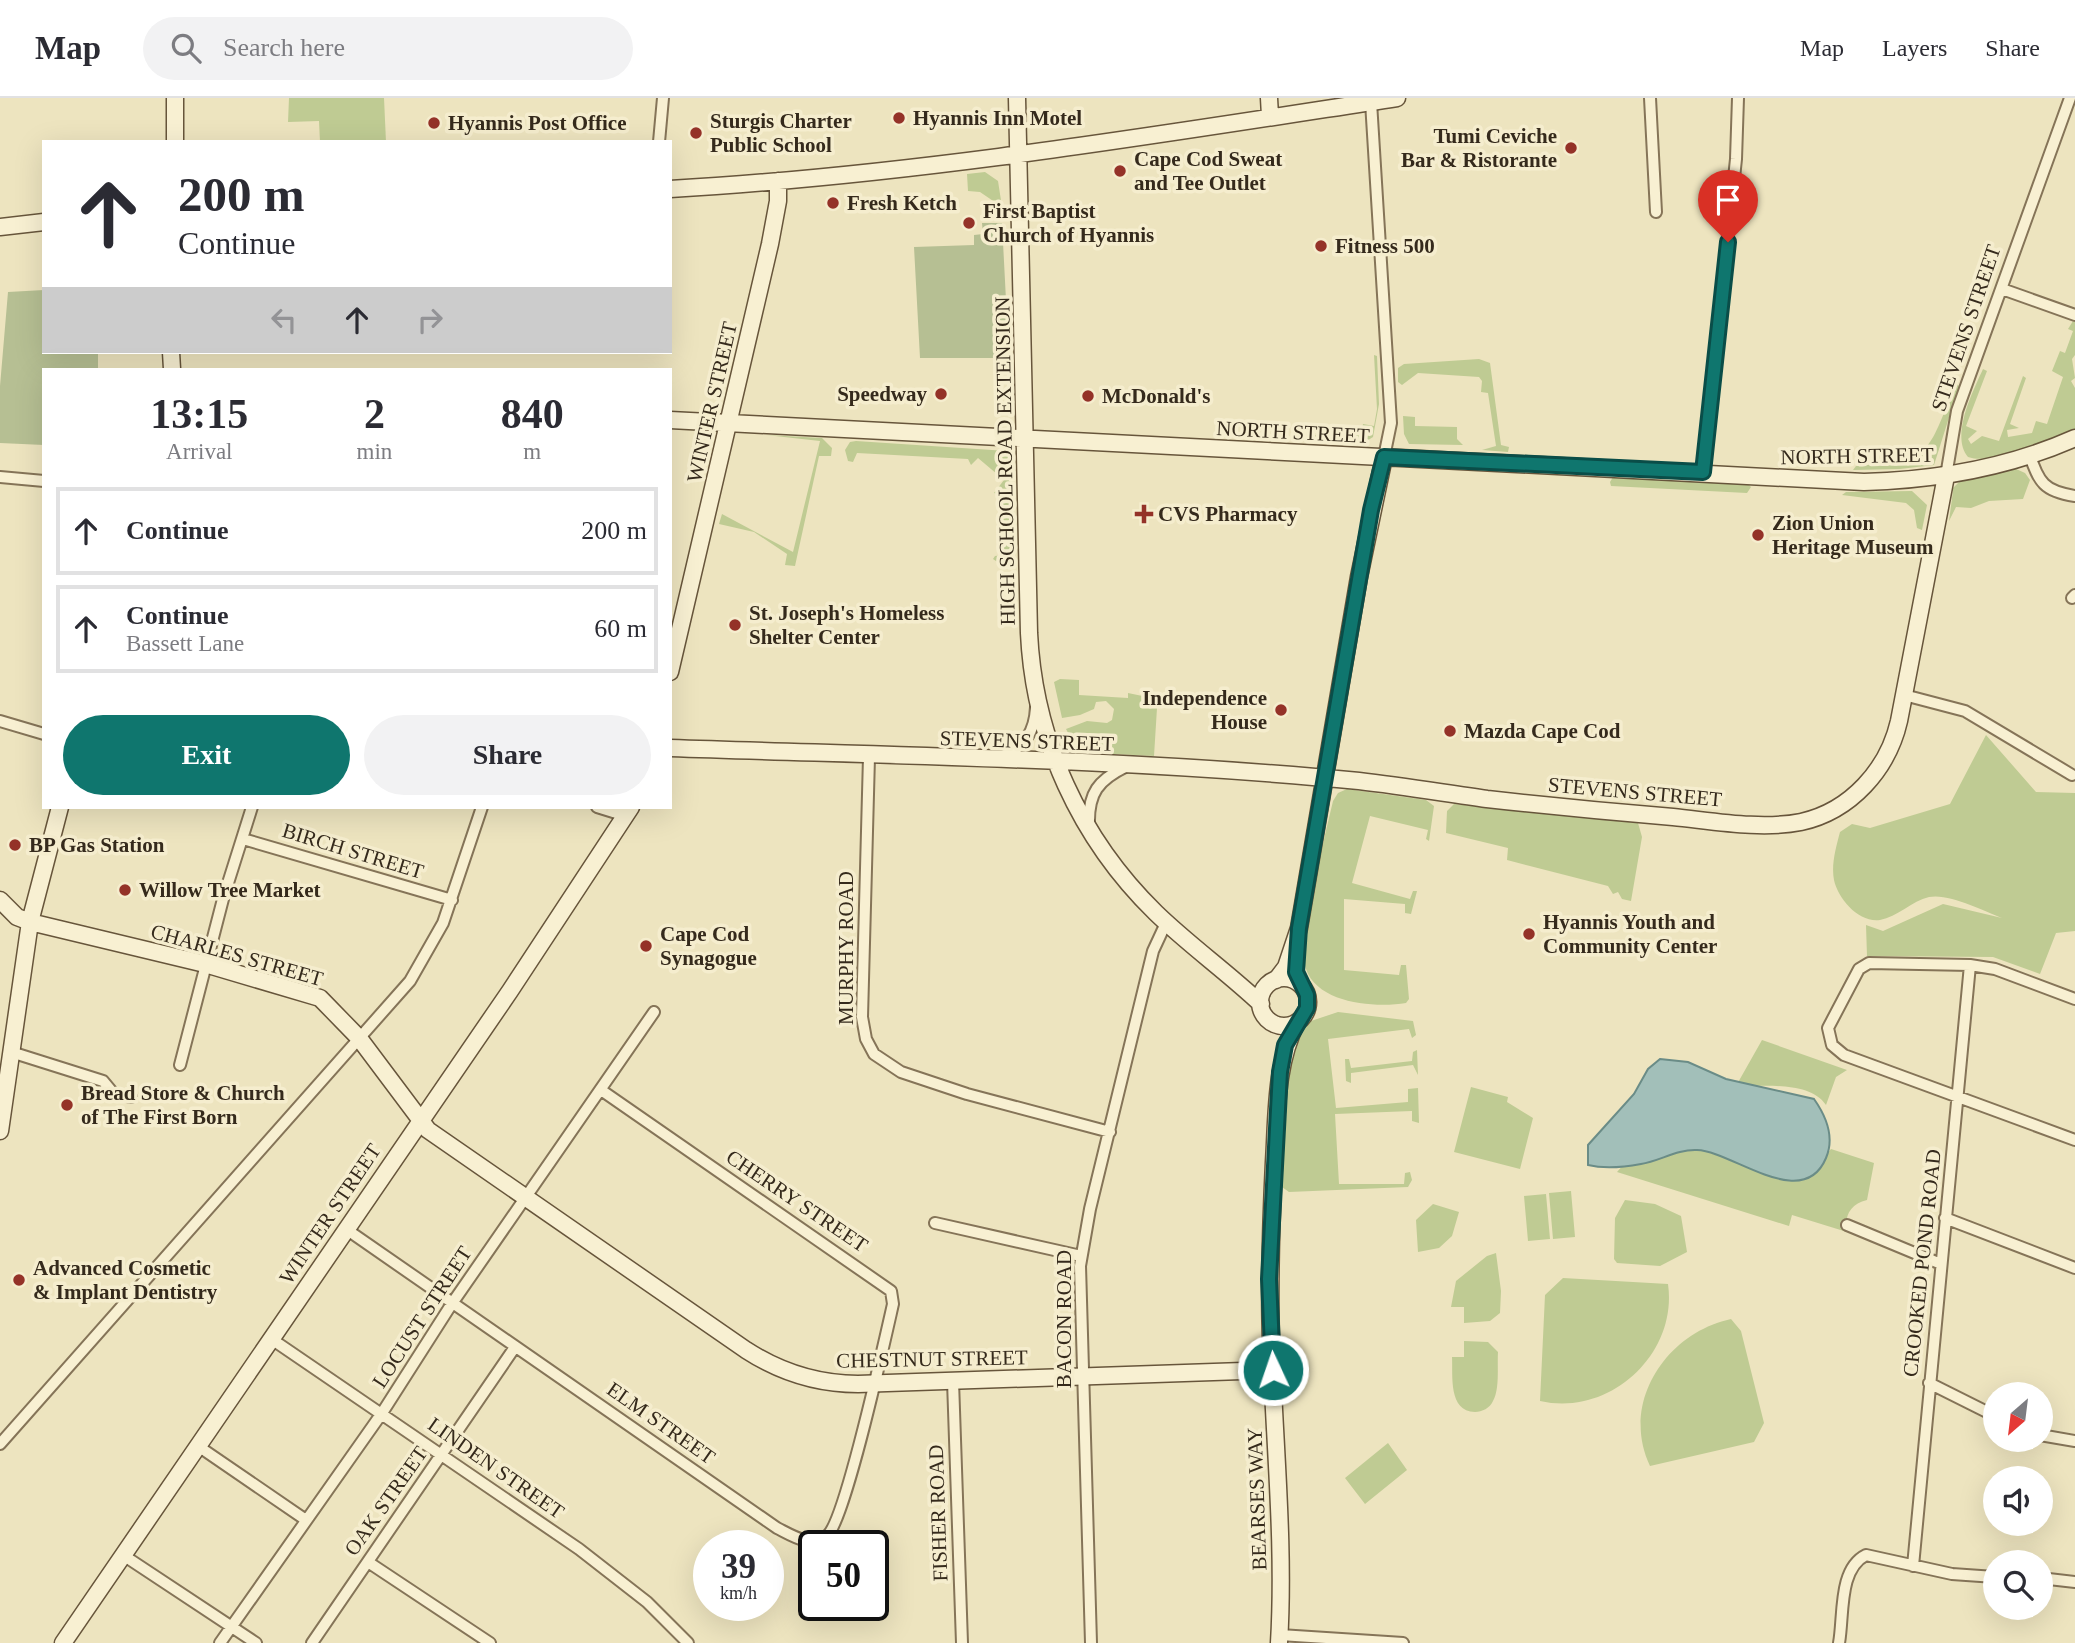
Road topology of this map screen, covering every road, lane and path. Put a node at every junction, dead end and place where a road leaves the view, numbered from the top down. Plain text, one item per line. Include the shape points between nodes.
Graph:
1 (175, 98) edge
2 (663, 98) edge
3 (1017, 98) edge
4 (1269, 98) edge
5 (1397, 98) edge
6 (1650, 98) edge
7 (1738, 98) edge
8 (2070, 98) edge
9 (1371, 102) junction
10 (1270, 117) junction
11 (175, 140) edge
12 (659, 140) edge
13 (1018, 154) junction
14 (778, 181) junction
15 (672, 189) edge
16 (1656, 212) dead end
17 (42, 222) edge
18 (0, 227) edge
19 (2002, 289) junction
20 (2075, 315) edge
21 (672, 420) edge
22 (729, 423) junction
23 (1026, 438) junction
24 (2075, 438) edge
25 (2029, 454) junction
26 (1384, 457) junction
27 (1703, 472) junction
28 (1946, 476) junction
29 (0, 477) edge
30 (42, 481) edge
31 (2075, 496) edge
32 (672, 664) edge
33 (1904, 695) junction
34 (1037, 697) junction
35 (0, 721) edge
36 (42, 733) edge
37 (672, 748) edge
38 (869, 757) junction
39 (992, 761) junction
40 (1056, 763) junction
41 (1126, 766) junction
42 (2072, 775) dead end
43 (1325, 779) junction
44 (59, 809) edge
45 (251, 809) edge
46 (481, 809) edge
47 (629, 811) edge
48 (1089, 828) junction
49 (243, 839) junction
50 (0, 900) edge
51 (452, 901) junction
52 (30, 922) junction
53 (1166, 923) junction
54 (1299, 928) junction
55 (205, 964) junction
56 (1970, 965) junction
57 (1223, 968) junction
58 (1272, 983) junction
59 (1300, 985) junction
60 (2075, 999) edge
61 (1261, 1004) junction
62 (654, 1012) dead end
63 (1269, 1020) junction
64 (1297, 1022) junction
65 (359, 1038) junction
66 (11, 1052) junction
67 (180, 1065) dead end
68 (1280, 1072) junction
69 (601, 1090) junction
70 (1957, 1096) junction
71 (131, 1097) dead end
72 (420, 1121) junction
73 (0, 1131) edge
74 (1111, 1132) junction
75 (2075, 1140) edge
76 (525, 1198) junction
77 (1945, 1218) junction
78 (935, 1223) dead end
79 (1847, 1225) dead end
80 (346, 1229) junction
81 (1081, 1256) junction
82 (1941, 1264) junction
83 (2075, 1268) edge
84 (451, 1305) junction
85 (270, 1338) junction
86 (515, 1346) junction
87 (1273, 1370) junction
88 (1083, 1376) junction
89 (953, 1381) junction
90 (1929, 1383) junction
91 (873, 1384) junction
92 (1983, 1410) edge
93 (382, 1413) junction
94 (2053, 1437) edge
95 (2075, 1441) edge
96 (0, 1444) edge
97 (198, 1446) junction
98 (443, 1454) junction
99 (306, 1520) junction
100 (123, 1555) junction
101 (368, 1562) junction
102 (1913, 1566) junction
103 (1983, 1576) edge
104 (2053, 1579) edge
105 (2075, 1582) edge
106 (232, 1625) junction
107 (1280, 1639) edge
108 (63, 1643) edge
109 (220, 1643) edge
110 (256, 1643) edge
111 (312, 1643) edge
112 (490, 1643) edge
113 (688, 1643) edge
114 (962, 1643) edge
115 (1091, 1643) edge
116 (1403, 1643) edge
117 (1839, 1643) edge

1 - 11 street
2 - 12 street
3 - 13 street, HIGH SCHOOL ROAD EXTENSION
4 - 10 street
5 - 9 street
6 - 16 street
7 - 27 street
8 - 19 street, STEVENS STREET
9 - 10 street
9 - 26 street via 1391,423
10 - 13 street
13 - 14 street
13 - 23 street, HIGH SCHOOL ROAD EXTENSION
14 - 15 street
14 - 22 street, WINTER STREET via 770,244
17 - 18 street
19 - 20 street
19 - 28 street, STEVENS STREET via 1957,411
21 - 22 street, NORTH STREET
22 - 23 street, NORTH STREET
22 - 32 street, WINTER STREET
23 - 26 street, NORTH STREET
23 - 34 street, HIGH SCHOOL ROAD EXTENSION via 1029,633
24 - 25 street, NORTH STREET
25 - 28 street, NORTH STREET
25 - 31 street via 2045,486
26 - 27 street, NORTH STREET
26 - 43 street
27 - 28 street, NORTH STREET via 1855,481
28 - 33 street, STEVENS STREET
29 - 30 street
33 - 42 street via 1965,710
33 - 43 street, STEVENS STREET via 1894,739 1871,778 1839,807 1798,822 1641,814
34 - 39 street via 1036,718 1028,738 1017,750
34 - 40 street, HIGH SCHOOL ROAD EXTENSION
35 - 36 street
37 - 38 street, STEVENS STREET
38 - 39 street, STEVENS STREET
38 - 74 street, MURPHY ROAD via 862,1017 869,1045 887,1065 918,1079
39 - 40 street, STEVENS STREET
40 - 41 street, STEVENS STREET
40 - 48 street
41 - 43 street, STEVENS STREET
41 - 48 street via 1102,780 1094,791 1088,808
43 - 54 street
44 - 52 street
45 - 49 street
46 - 51 street
47 - 72 street, WINTER STREET
48 - 53 street
49 - 51 street, BIRCH STREET
49 - 55 street
50 - 52 street via 17,917
51 - 65 street via 410,981
52 - 55 street, CHARLES STREET
52 - 66 street
53 - 57 street
53 - 74 street, BACON ROAD via 1153,951
54 - 58 street via 1286,967
54 - 59 street via 1296,966
55 - 65 street, CHARLES STREET via 320,998
55 - 67 street
56 - 60 street via 1995,969
56 - 70 street, CROOKED POND ROAD
56 - 70 street via 1869,963 1859,969 1828,1028 1832,1045 1843,1055
57 - 58 street
57 - 61 street
58 - 59 street via 1289,979
58 - 61 street
59 - 64 street via 1308,1001
61 - 63 street
62 - 69 street, LOCUST STREET
63 - 64 street via 1286,1026
63 - 68 street via 1278,1044
64 - 68 street, BEARSES WAY via 1285,1045
65 - 72 street, CHARLES STREET
65 - 96 street
66 - 71 street via 103,1080 113,1093
66 - 73 street
68 - 87 street, BEARSES WAY via 1269,1271
69 - 76 street, LOCUST STREET
69 - 91 street, CHERRY STREET via 888,1287 893,1304
70 - 75 street
70 - 77 street, CROOKED POND ROAD
72 - 76 street, CHESTNUT STREET
72 - 80 street, WINTER STREET
74 - 81 street, BACON ROAD
76 - 84 street, LOCUST STREET
76 - 91 street, CHESTNUT STREET via 758,1358 807,1378
77 - 82 street, CROOKED POND ROAD
77 - 83 street
78 - 81 street
79 - 82 street
80 - 84 street, ELM STREET
80 - 85 street, WINTER STREET
81 - 88 street, BACON ROAD
82 - 90 street, CROOKED POND ROAD
84 - 86 street, ELM STREET
84 - 93 street, LOCUST STREET
85 - 93 street, LINDEN STREET
85 - 97 street, WINTER STREET
86 - 91 street, ELM STREET via 777,1528 810,1541 826,1537 836,1522
86 - 98 street, OAK STREET
87 - 88 street, CHESTNUT STREET
87 - 107 street, BEARSES WAY
88 - 89 street, CHESTNUT STREET
88 - 115 street, BACON ROAD
89 - 91 street, CHESTNUT STREET
89 - 114 street, FISHER ROAD
90 - 92 street
90 - 102 street, CROOKED POND ROAD
93 - 98 street, LINDEN STREET
93 - 99 street, LOCUST STREET
94 - 95 street
97 - 99 street
97 - 100 street, WINTER STREET
98 - 101 street, OAK STREET
98 - 113 street, LINDEN STREET via 612,1573
99 - 106 street, LOCUST STREET
100 - 106 street
100 - 108 street, WINTER STREET
101 - 111 street, OAK STREET
101 - 112 street
102 - 103 street
102 - 117 street via 1871,1555 1858,1560 1847,1580
104 - 105 street
106 - 109 street, LOCUST STREET
106 - 110 street
107 - 116 street

